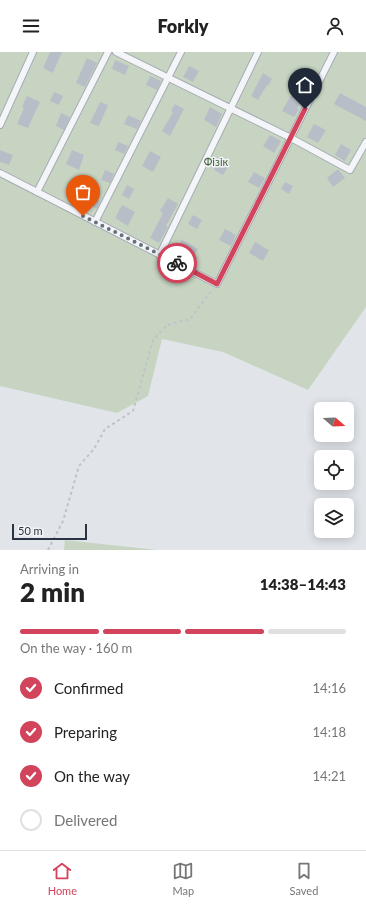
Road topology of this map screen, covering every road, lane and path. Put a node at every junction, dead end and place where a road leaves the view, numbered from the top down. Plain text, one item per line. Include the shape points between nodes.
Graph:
1 (33, 52) edge
2 (108, 52) edge
3 (116, 52) edge
4 (181, 52) edge
5 (258, 52) edge
6 (334, 52) edge
7 (168, 78) junction
8 (230, 108) junction
9 (0, 125) edge
10 (291, 138) junction
11 (366, 142) edge
12 (0, 174) edge
13 (37, 192) junction
14 (95, 222) junction
15 (160, 254) junction
16 (217, 284) junction
17 (48, 550) edge

1 - 9 lane
2 - 13 lane
3 - 7 lane
4 - 7 lane
5 - 8 lane
6 - 10 lane
7 - 8 lane
7 - 14 lane
8 - 10 lane
8 - 15 lane
10 - 11 lane via 350,170
10 - 16 lane
12 - 13 lane
13 - 14 lane
14 - 15 lane
15 - 16 lane
16 - 17 path via 190,319 167,325 153,340 133,411 105,429 94,449 79,466 63,521

